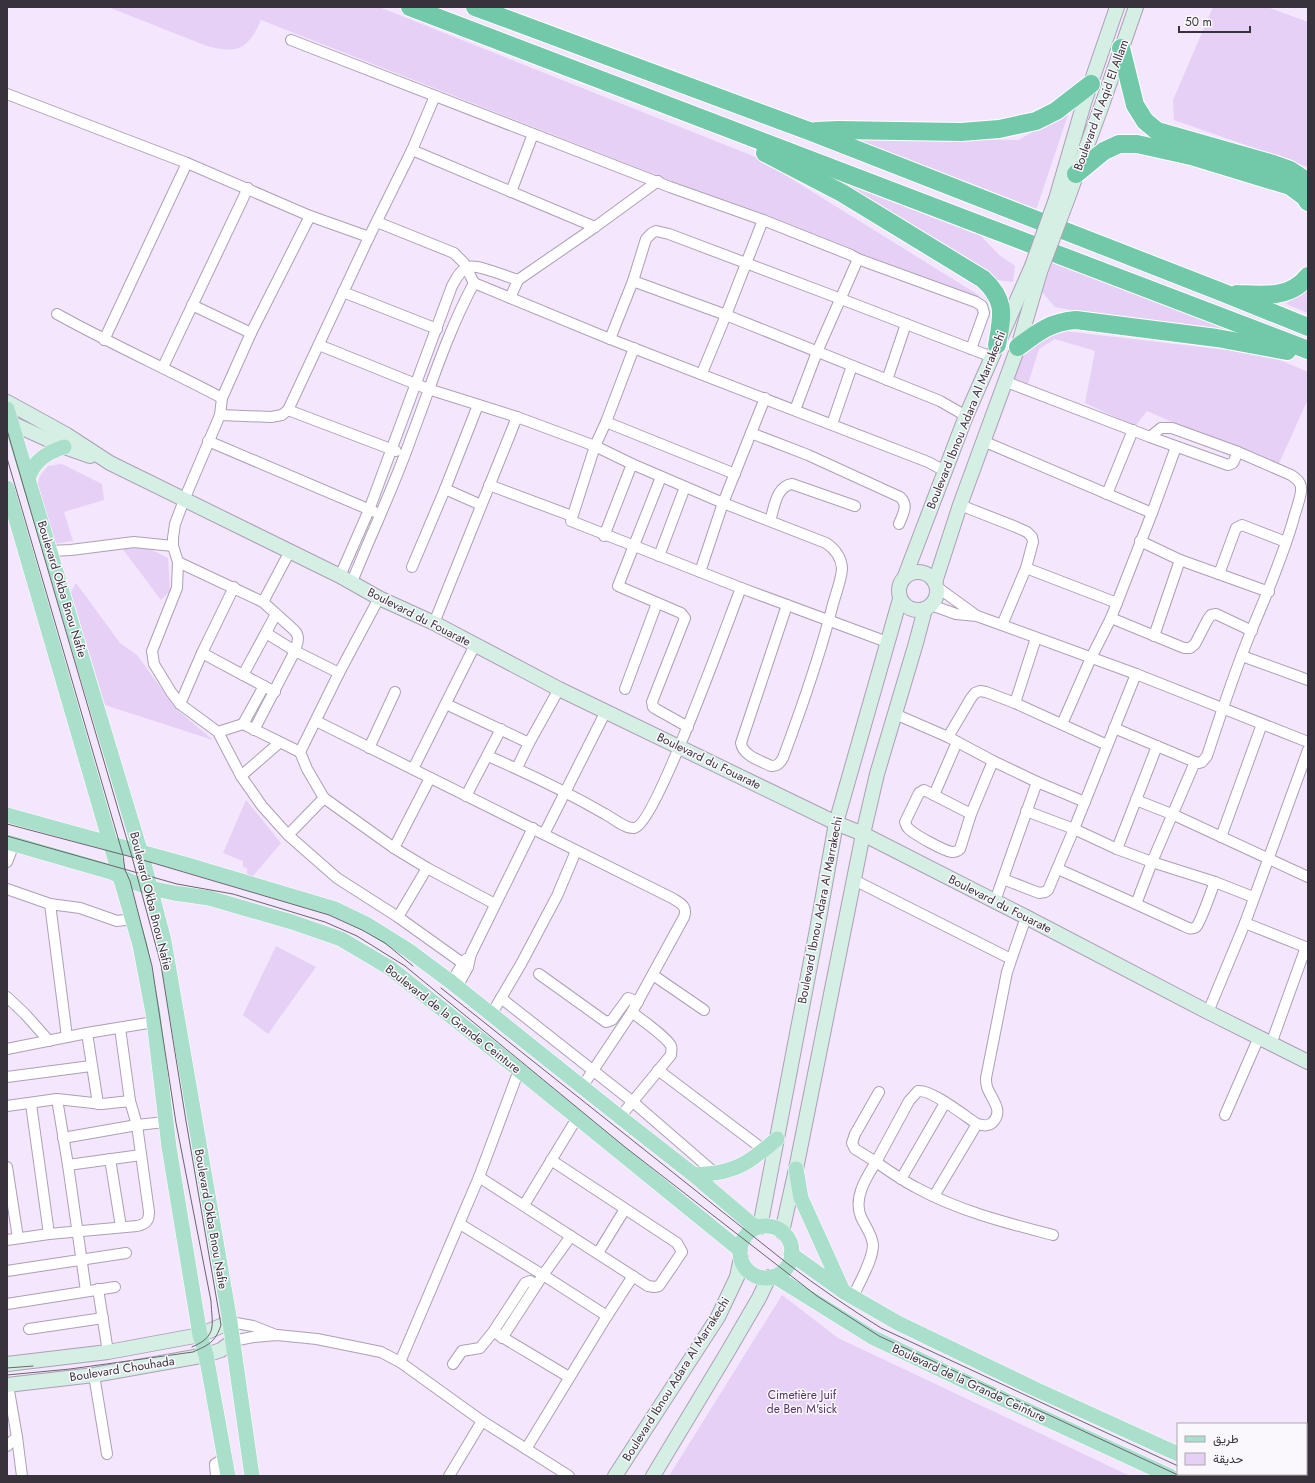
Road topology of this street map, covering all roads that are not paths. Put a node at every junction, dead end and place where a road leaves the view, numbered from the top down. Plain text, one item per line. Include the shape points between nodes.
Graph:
1 (410, 7) edge
2 (475, 7) edge
3 (1117, 7) edge
4 (1136, 7) edge
5 (291, 40) dead end
6 (1121, 48) junction
7 (1091, 84) junction
8 (7, 94) edge
9 (435, 96) junction
10 (689, 114) junction
11 (809, 131) junction
12 (533, 134) junction
13 (412, 150) junction
14 (186, 162) junction
15 (1076, 174) junction
16 (658, 181) junction
17 (1308, 182) edge
18 (248, 188) junction
19 (511, 192) junction
20 (1060, 201) junction
21 (1308, 202) edge
22 (310, 216) junction
23 (763, 220) junction
24 (377, 222) junction
25 (595, 227) junction
26 (369, 237) junction
27 (858, 259) junction
28 (746, 264) junction
29 (466, 268) junction
30 (1036, 269) junction
31 (1308, 276) edge
32 (518, 280) junction
33 (455, 281) junction
34 (633, 281) junction
35 (472, 287) junction
36 (343, 292) junction
37 (1224, 293) junction
38 (510, 298) junction
39 (841, 299) junction
40 (192, 305) junction
41 (57, 314) dead end
42 (726, 315) junction
43 (906, 324) junction
44 (1308, 328) edge
45 (437, 329) junction
46 (251, 333) junction
47 (610, 339) junction
48 (104, 340) junction
49 (319, 345) junction
50 (1018, 346) junction
51 (634, 348) junction
52 (971, 349) junction
53 (1308, 350) edge
54 (994, 351) junction
55 (817, 352) junction
56 (1308, 357) edge
57 (852, 366) junction
58 (163, 367) junction
59 (702, 373) junction
60 (887, 380) junction
61 (1004, 381) junction
62 (416, 384) junction
63 (428, 389) junction
64 (222, 398) junction
65 (765, 398) junction
66 (7, 402) edge
67 (478, 405) junction
68 (288, 410) junction
69 (795, 410) junction
70 (220, 415) junction
71 (966, 416) junction
72 (517, 417) junction
73 (8, 418) edge
74 (606, 422) junction
75 (832, 424) junction
76 (1133, 430) junction
77 (751, 433) junction
78 (1150, 437) junction
79 (208, 441) junction
80 (983, 441) junction
81 (595, 446) junction
82 (64, 447) junction
83 (1176, 447) junction
84 (392, 449) junction
85 (1238, 452) junction
86 (405, 454) junction
87 (110, 463) junction
88 (632, 464) junction
89 (945, 471) junction
90 (734, 474) junction
91 (661, 477) junction
92 (28, 478) junction
93 (489, 485) junction
94 (686, 487) junction
95 (7, 488) edge
96 (445, 489) junction
97 (1107, 494) junction
98 (184, 500) junction
99 (723, 503) junction
100 (481, 505) junction
101 (960, 505) junction
102 (855, 506) dead end
103 (369, 510) junction
104 (1152, 513) junction
105 (380, 514) junction
106 (572, 516) junction
107 (770, 521) junction
108 (899, 524) dead end
109 (604, 536) junction
110 (1140, 541) junction
111 (1286, 542) junction
112 (173, 546) junction
113 (634, 547) junction
114 (50, 551) junction
115 (290, 552) junction
116 (659, 556) junction
117 (1180, 560) junction
118 (178, 562) junction
119 (412, 567) dead end
120 (1026, 568) junction
121 (700, 572) junction
122 (1219, 574) junction
123 (905, 576) junction
124 (346, 579) junction
125 (936, 585) junction
126 (234, 587) junction
127 (741, 588) junction
128 (1269, 592) junction
129 (379, 598) junction
130 (900, 599) junction
131 (263, 602) junction
132 (657, 603) junction
133 (1117, 603) junction
134 (787, 605) junction
135 (928, 607) junction
136 (276, 614) junction
137 (977, 616) junction
138 (1111, 618) junction
139 (829, 621) junction
140 (434, 623) junction
141 (1002, 625) junction
142 (1252, 631) junction
143 (266, 633) junction
144 (1154, 636) junction
145 (1036, 638) junction
146 (887, 642) junction
147 (475, 644) junction
148 (295, 651) junction
149 (202, 653) junction
150 (1242, 656) junction
151 (1091, 658) junction
152 (339, 673) junction
153 (1136, 674) junction
154 (243, 675) junction
155 (1308, 680) edge
156 (264, 686) junction
157 (558, 688) junction
158 (625, 689) dead end
159 (275, 692) junction
160 (395, 692) dead end
161 (1015, 703) junction
162 (180, 704) junction
163 (446, 704) junction
164 (1222, 709) junction
165 (606, 712) junction
166 (895, 714) junction
167 (316, 721) junction
168 (244, 724) junction
169 (1062, 724) junction
170 (1262, 724) junction
171 (688, 727) junction
172 (1114, 728) junction
173 (501, 729) junction
174 (254, 730) junction
175 (218, 732) junction
176 (948, 737) junction
177 (957, 742) junction
178 (1308, 742) edge
179 (279, 743) junction
180 (528, 743) junction
181 (1107, 745) junction
182 (1157, 746) junction
183 (369, 748) junction
184 (680, 748) junction
185 (1308, 750) edge
186 (300, 752) junction
187 (488, 756) junction
188 (993, 761) junction
189 (1195, 762) junction
190 (517, 768) junction
191 (413, 769) junction
192 (241, 776) junction
193 (430, 778) junction
194 (1037, 782) junction
195 (565, 793) junction
196 (934, 795) junction
197 (466, 796) junction
198 (324, 798) junction
199 (1136, 800) junction
200 (1085, 802) junction
201 (1026, 812) junction
202 (102, 813) junction
203 (7, 814) edge
204 (971, 814) junction
205 (1174, 815) junction
206 (836, 823) junction
207 (533, 828) junction
208 (1074, 829) junction
209 (544, 834) junction
210 (863, 834) junction
211 (81, 835) junction
212 (288, 835) junction
213 (1221, 837) junction
214 (109, 842) junction
215 (10, 843) edge
216 (394, 848) junction
217 (1117, 849) junction
218 (140, 851) junction
219 (576, 851) junction
220 (1268, 858) junction
221 (7, 862) edge
222 (1152, 862) junction
223 (427, 868) junction
224 (1058, 869) junction
225 (120, 876) junction
226 (1308, 877) edge
227 (1003, 878) junction
228 (854, 880) junction
229 (1215, 882) junction
230 (150, 888) junction
231 (7, 889) edge
232 (1254, 897) junction
233 (995, 902) junction
234 (50, 904) junction
235 (495, 904) junction
236 (1136, 904) junction
237 (398, 916) junction
238 (1026, 917) junction
239 (133, 919) junction
240 (1245, 923) junction
241 (1307, 948) edge
242 (1011, 959) junction
243 (465, 965) junction
244 (539, 974) dead end
245 (654, 975) junction
246 (454, 984) junction
247 (7, 997) edge
248 (501, 998) junction
249 (638, 1002) junction
250 (704, 1010) dead end
251 (632, 1012) junction
252 (1208, 1012) junction
253 (491, 1015) junction
254 (154, 1022) junction
255 (120, 1028) junction
256 (86, 1033) junction
257 (67, 1037) junction
258 (1265, 1040) junction
259 (49, 1041) junction
260 (7, 1049) edge
261 (1308, 1062) edge
262 (92, 1066) junction
263 (519, 1070) junction
264 (658, 1070) junction
265 (593, 1071) junction
266 (7, 1077) edge
267 (582, 1087) junction
268 (879, 1092) dead end
269 (57, 1099) junction
270 (130, 1101) junction
271 (633, 1102) junction
272 (945, 1103) junction
273 (31, 1104) junction
274 (98, 1104) junction
275 (7, 1106) edge
276 (1225, 1116) dead end
277 (620, 1117) junction
278 (577, 1118) junction
279 (165, 1122) junction
280 (977, 1124) junction
281 (136, 1125) junction
282 (63, 1138) junction
283 (776, 1139) junction
284 (764, 1150) junction
285 (141, 1155) junction
286 (110, 1159) junction
287 (552, 1160) junction
288 (876, 1162) junction
289 (68, 1165) junction
290 (7, 1166) edge
291 (796, 1169) junction
292 (715, 1173) junction
293 (694, 1175) junction
294 (480, 1177) junction
295 (901, 1179) junction
296 (8, 1181) edge
297 (934, 1196) junction
298 (524, 1205) junction
299 (625, 1208) junction
300 (11, 1210) edge
301 (460, 1224) junction
302 (758, 1227) junction
303 (121, 1228) junction
304 (77, 1231) junction
305 (782, 1232) junction
306 (49, 1234) junction
307 (571, 1236) junction
308 (1053, 1236) dead end
309 (18, 1238) junction
310 (7, 1240) edge
311 (126, 1254) dead end
312 (598, 1254) junction
313 (740, 1254) junction
314 (791, 1254) junction
315 (81, 1260) junction
316 (7, 1271) edge
317 (543, 1275) junction
318 (633, 1276) junction
319 (772, 1277) junction
320 (536, 1285) junction
321 (115, 1286) dead end
322 (98, 1289) junction
323 (86, 1291) junction
324 (848, 1294) junction
325 (7, 1304) edge
326 (607, 1316) junction
327 (103, 1318) junction
328 (230, 1322) junction
329 (29, 1329) dead end
330 (493, 1332) junction
331 (200, 1335) junction
332 (277, 1335) junction
333 (502, 1338) junction
334 (232, 1341) junction
335 (108, 1352) junction
336 (206, 1355) junction
337 (400, 1362) junction
338 (7, 1364) edge
339 (453, 1364) dead end
340 (94, 1375) junction
341 (569, 1377) junction
342 (7, 1384) edge
343 (482, 1421) junction
344 (17, 1437) junction
345 (7, 1446) edge
346 (526, 1449) junction
347 (107, 1454) dead end
348 (1177, 1454) edge
349 (225, 1460) junction
350 (22, 1476) edge
351 (216, 1476) edge
352 (228, 1476) edge
353 (252, 1476) edge
354 (450, 1476) edge
355 (570, 1476) edge
356 (615, 1476) edge
357 (652, 1476) edge
358 (1170, 1476) edge

1 - 10 highway
2 - 11 highway
3 - 7 main road, Boulevard Al Aqid El Allam
4 - 6 main road, Boulevard Al Aqid El Allam
5 - 9 street
6 - 15 main road, Boulevard Al Aqid El Allam
6 - 17 highway via 1135,105 1145,121 1157,131 1273,164 1290,170
7 - 11 highway via 1056,111 1036,121 999,129 961,132
7 - 20 main road, Boulevard Al Aqid El Allam
8 - 14 street
9 - 12 street
9 - 13 street
10 - 53 highway
10 - 54 highway via 842,193 983,279 993,288 1000,302 1002,318
11 - 37 highway
12 - 16 street
12 - 19 street
13 - 19 street
13 - 24 street
14 - 18 street
14 - 48 street
15 - 20 main road, Boulevard Al Aqid El Allam
15 - 21 highway via 1104,150 1119,144 1136,144 1191,156 1290,186
16 - 23 street
16 - 25 street
18 - 22 street
18 - 40 street
19 - 25 street
20 - 30 main road, bridge
22 - 26 street
22 - 46 street
23 - 27 street
23 - 28 street
24 - 26 street
24 - 29 street via 450,251 457,255
25 - 32 street
26 - 36 street
27 - 39 street
27 - 52 street via 982,306 984,313
28 - 34 street via 656,231 646,239
28 - 39 street
28 - 42 street
29 - 32 street via 480,268
29 - 33 street
29 - 35 street
30 - 50 main road, Boulevard Ibnou Adara Al Marrakechi
30 - 54 main road, Boulevard Ibnou Adara Al Marrakechi
31 - 37 highway via 1292,291 1279,295
32 - 38 street
33 - 35 street
33 - 45 street
34 - 42 street
34 - 47 street
35 - 38 street
35 - 63 street
36 - 45 street
36 - 49 street
37 - 44 highway
38 - 47 street
39 - 43 street
39 - 55 street
40 - 46 street
40 - 58 street
41 - 48 street
42 - 55 street
42 - 59 street
43 - 52 street
43 - 60 street
45 - 62 street
46 - 64 street
47 - 51 street
48 - 58 street
49 - 62 street
49 - 68 street
50 - 56 highway via 1051,325 1076,320 1217,338
50 - 61 main road, Boulevard Ibnou Adara Al Marrakechi
51 - 59 street
51 - 74 street
52 - 54 street
54 - 71 main road, Boulevard Ibnou Adara Al Marrakechi
55 - 57 street
55 - 69 street
57 - 60 street
57 - 75 street
58 - 64 street
59 - 65 street
60 - 71 street via 940,401
61 - 76 street
61 - 80 main road, Boulevard Ibnou Adara Al Marrakechi
62 - 63 street
62 - 84 street
63 - 67 street
63 - 86 street
64 - 70 street
65 - 69 street
65 - 77 street
66 - 87 main road, Boulevard du Fouarate via 67,435
67 - 72 street
67 - 96 street
68 - 70 street via 282,415 271,417
68 - 84 street
69 - 75 street
70 - 79 street
71 - 89 main road, Boulevard Ibnou Adara Al Marrakechi
72 - 81 street
72 - 93 street
73 - 82 main road, Boulevard du Fouarate
73 - 92 main road, Boulevard Okba Bnou Nafie
74 - 81 street
74 - 90 street
75 - 89 street
76 - 78 street
76 - 97 street
77 - 90 street
77 - 108 street via 808,455 900,497 905,503 905,508
78 - 83 street
78 - 85 street via 1161,428 1172,428
79 - 98 street
79 - 103 street
80 - 97 street
80 - 101 main road, Boulevard Ibnou Adara Al Marrakechi
81 - 88 street
81 - 106 street
82 - 87 main road, Boulevard du Fouarate
82 - 92 main road via 36,462
83 - 85 street via 1228,465 1233,462
83 - 104 street
84 - 86 street
84 - 103 street
85 - 111 street via 1291,475 1300,484 1301,491
86 - 105 street
87 - 98 main road, Boulevard du Fouarate
88 - 91 street
88 - 109 street
89 - 123 main road, Boulevard Ibnou Adara Al Marrakechi
90 - 99 street
91 - 94 street
91 - 113 street
92 - 114 main road, Boulevard Okba Bnou Nafie
93 - 100 street
93 - 106 street
94 - 99 street
94 - 116 street
95 - 202 main road, Boulevard Okba Bnou Nafie
96 - 100 street
96 - 119 street
97 - 104 street
98 - 112 street via 176,524
98 - 115 main road, Boulevard du Fouarate
99 - 107 street
99 - 121 street
100 - 140 street
101 - 120 street via 1027,532 1033,542
101 - 125 main road, Boulevard Ibnou Adara Al Marrakechi
102 - 107 street via 786,484 780,492
103 - 105 street
103 - 124 street
104 - 110 street
105 - 124 street
106 - 109 street via 571,521
107 - 139 street via 826,543 838,554 842,569
109 - 113 street
110 - 117 street
110 - 133 street
111 - 122 street via 1239,526
111 - 128 street
112 - 114 street via 134,542
112 - 118 street
113 - 116 street
113 - 132 street via 618,586
114 - 218 main road, Boulevard Okba Bnou Nafie
115 - 124 main road, Boulevard du Fouarate
115 - 131 street
116 - 121 street
117 - 122 street
117 - 144 street
118 - 126 street
118 - 162 street via 177,588 152,651 154,664
120 - 133 street
120 - 141 street
121 - 127 street
122 - 128 street
123 - 125 main road via 911,573 925,573
123 - 130 main road via 899,586
124 - 129 main road, Boulevard du Fouarate
125 - 135 main road via 937,594
125 - 137 street
126 - 131 street
126 - 149 street
127 - 134 street
127 - 171 street
128 - 142 street
129 - 140 main road, Boulevard du Fouarate
129 - 152 street
130 - 135 main road via 910,609
130 - 146 main road, Boulevard Ibnou Adara Al Marrakechi
131 - 136 street
132 - 158 street
132 - 171 street via 681,613 685,618 652,705
133 - 138 street
134 - 139 street
134 - 139 street via 741,744 744,751 771,766 778,765 783,758
135 - 137 street
135 - 166 main road
136 - 143 street
136 - 148 street via 298,634
137 - 141 street
138 - 144 street
138 - 151 street
139 - 146 street
140 - 147 main road, Boulevard du Fouarate
141 - 145 street
142 - 144 street via 1216,614 1208,618 1195,644 1190,648
142 - 150 street
143 - 148 street
143 - 154 street
145 - 151 street
145 - 161 street
146 - 206 main road, Boulevard Ibnou Adara Al Marrakechi
147 - 157 main road, Boulevard du Fouarate
147 - 163 street
148 - 152 street
148 - 159 street
149 - 154 street
149 - 162 street
150 - 155 street
150 - 164 street
151 - 153 street
151 - 169 street
152 - 167 street
153 - 164 street
153 - 172 street
154 - 156 street
156 - 159 street
156 - 168 street
157 - 165 main road, Boulevard du Fouarate
157 - 180 street
159 - 174 street
160 - 183 street
161 - 169 street
161 - 176 street via 986,692 975,693
162 - 175 street
163 - 173 street
163 - 191 street
164 - 170 street
164 - 189 street via 1207,756 1202,762
165 - 184 main road, Boulevard du Fouarate
165 - 195 street
166 - 176 street
166 - 210 main road
167 - 183 street
167 - 186 street
168 - 174 street
168 - 175 street
169 - 181 street
170 - 178 street
170 - 213 street
171 - 184 street
172 - 181 street
172 - 182 street
173 - 180 street
173 - 187 street
174 - 179 street
175 - 192 street
176 - 177 street
177 - 188 street
177 - 196 street
179 - 186 street
179 - 192 street
180 - 190 street
181 - 200 street
182 - 189 street
182 - 199 street
183 - 191 street
184 - 195 street via 642,824 637,828 626,826
184 - 206 main road, Boulevard du Fouarate
185 - 220 street
186 - 198 street
187 - 190 street
187 - 197 street
188 - 194 street
188 - 204 street
189 - 205 street
190 - 195 street
191 - 193 street
192 - 212 street via 262,806
193 - 197 street
193 - 216 street
194 - 200 street
194 - 201 street
195 - 209 street
196 - 204 street
196 - 204 street via 921,791 905,822 908,828 946,850 958,851
197 - 207 street
198 - 212 street
198 - 216 street
199 - 205 street
199 - 217 street
200 - 208 street
201 - 208 street
201 - 227 street
202 - 211 main road via 92,830
202 - 214 main road, Boulevard Okba Bnou Nafie
203 - 211 main road
205 - 213 street
205 - 222 street
206 - 210 main road, Boulevard du Fouarate
206 - 283 main road, Boulevard Ibnou Adara Al Marrakechi
207 - 209 street
207 - 235 street
208 - 217 street
208 - 224 street
209 - 219 street
210 - 228 main road
210 - 233 main road, Boulevard du Fouarate
211 - 214 main road
212 - 237 street via 337,878
213 - 220 street
214 - 218 main road
214 - 225 main road, Boulevard Okba Bnou Nafie
215 - 221 street
215 - 225 main road, Boulevard de la Grande Ceinture
216 - 223 street
217 - 222 street
218 - 230 main road, Boulevard Okba Bnou Nafie
218 - 246 main road via 335,909 368,925 408,950
219 - 245 street via 684,906 684,917
219 - 248 street via 557,896
220 - 226 street
220 - 232 street
222 - 229 street
222 - 236 street
223 - 235 street
223 - 237 street
224 - 227 street via 1048,890 1041,893
224 - 236 street
225 - 230 main road, Boulevard de la Grande Ceinture
225 - 239 main road, Boulevard Okba Bnou Nafie
227 - 233 street
228 - 242 street
228 - 291 main road
229 - 232 street
229 - 236 street via 1199,923 1193,928 1189,929
230 - 263 main road, Boulevard de la Grande Ceinture via 209,898 341,939 390,968
230 - 328 main road, Boulevard Okba Bnou Nafie via 164,941
231 - 234 street
232 - 240 street
233 - 238 main road, Boulevard du Fouarate
234 - 239 street via 80,908 117,921
234 - 257 street
235 - 243 street
237 - 243 street
238 - 242 street
238 - 252 main road, Boulevard du Fouarate
239 - 254 main road, Boulevard Okba Bnou Nafie
240 - 241 street
240 - 252 street
241 - 258 street
242 - 280 street via 986,1078 998,1113 990,1124
243 - 246 street
244 - 249 street via 606,1022 612,1020 628,998
245 - 249 street
245 - 250 street
246 - 253 main road
247 - 259 street
248 - 253 street
248 - 265 street
249 - 251 street
251 - 264 street via 671,1046 670,1055
251 - 265 street
252 - 258 main road, Boulevard du Fouarate
253 - 267 main road
254 - 255 street
254 - 279 main road, Boulevard Okba Bnou Nafie
255 - 256 street
255 - 270 street
256 - 257 street
256 - 262 street
257 - 259 street
258 - 261 main road, Boulevard du Fouarate
258 - 276 street
259 - 260 street
262 - 266 street
262 - 274 street
263 - 278 main road, Boulevard de la Grande Ceinture
263 - 294 street
264 - 271 street
264 - 284 street
265 - 267 street
265 - 271 street
267 - 277 main road
268 - 288 street via 852,1143 855,1149
269 - 273 street
269 - 274 street
269 - 282 street
270 - 274 street
270 - 281 street
271 - 277 street
271 - 292 street
272 - 280 street
272 - 288 street via 923,1090 914,1094
272 - 295 street
273 - 275 street
273 - 306 street
277 - 293 main road
278 - 287 street
278 - 313 main road, Boulevard de la Grande Ceinture
279 - 281 street
279 - 331 main road, Boulevard Okba Bnou Nafie
280 - 297 street
281 - 282 street
281 - 285 street
282 - 289 street
283 - 284 main road
283 - 302 main road, Boulevard Ibnou Adara Al Marrakechi
284 - 292 main road via 739,1166
285 - 286 street
285 - 303 street via 149,1217 143,1224
286 - 289 street
286 - 303 street
287 - 298 street
287 - 299 street
288 - 295 street
288 - 324 street via 865,1179 858,1203 860,1216 871,1236 871,1256
289 - 304 street
290 - 296 street
291 - 305 main road
291 - 324 main road via 802,1198
292 - 293 main road
293 - 302 main road
294 - 298 street
294 - 301 street
295 - 297 street
296 - 300 street
297 - 308 street via 960,1208
298 - 307 street
299 - 312 street
299 - 318 street via 672,1239 682,1252 659,1286 648,1286
300 - 309 street
301 - 317 street
301 - 337 street
302 - 305 main road via 772,1227
302 - 313 main road via 745,1237
303 - 304 street
304 - 306 street
304 - 315 street
305 - 314 main road via 790,1244
306 - 309 street
307 - 312 street
307 - 317 street
309 - 310 street
311 - 315 street
312 - 318 street
313 - 319 main road via 742,1264 751,1272 762,1277
313 - 356 main road, Boulevard Ibnou Adara Al Marrakechi via 737,1277 718,1317
314 - 319 main road via 785,1269
314 - 324 main road, Boulevard de la Grande Ceinture
315 - 316 street
315 - 323 street
317 - 320 street
317 - 326 street
318 - 326 street
319 - 357 main road
319 - 358 main road, Boulevard de la Grande Ceinture via 872,1337
320 - 330 street via 530,1281 525,1283
320 - 333 street
321 - 322 street
322 - 323 street
322 - 327 street
323 - 325 street
324 - 348 main road, Boulevard de la Grande Ceinture via 898,1323 963,1355
326 - 341 street
327 - 329 street
327 - 335 street
328 - 331 main road, Boulevard Chouhada
328 - 332 street via 253,1326
328 - 334 main road, Boulevard Okba Bnou Nafie
330 - 333 street
330 - 339 street via 480,1348 462,1350
331 - 335 main road, Boulevard Chouhada
331 - 336 main road, Boulevard Okba Bnou Nafie
332 - 334 street
332 - 337 street via 361,1347 381,1352
333 - 341 street
334 - 336 main road, Boulevard Chouhada via 221,1350
334 - 353 main road, Boulevard Okba Bnou Nafie
335 - 338 main road, Boulevard Chouhada
336 - 340 main road, Boulevard Chouhada
336 - 349 main road, Boulevard Okba Bnou Nafie
337 - 343 street
340 - 342 main road, Boulevard Chouhada
340 - 347 street
341 - 346 street
342 - 344 street
343 - 346 street
343 - 354 street
344 - 345 street
344 - 350 street
346 - 355 street
349 - 351 street via 217,1462
349 - 352 main road, Boulevard Okba Bnou Nafie

